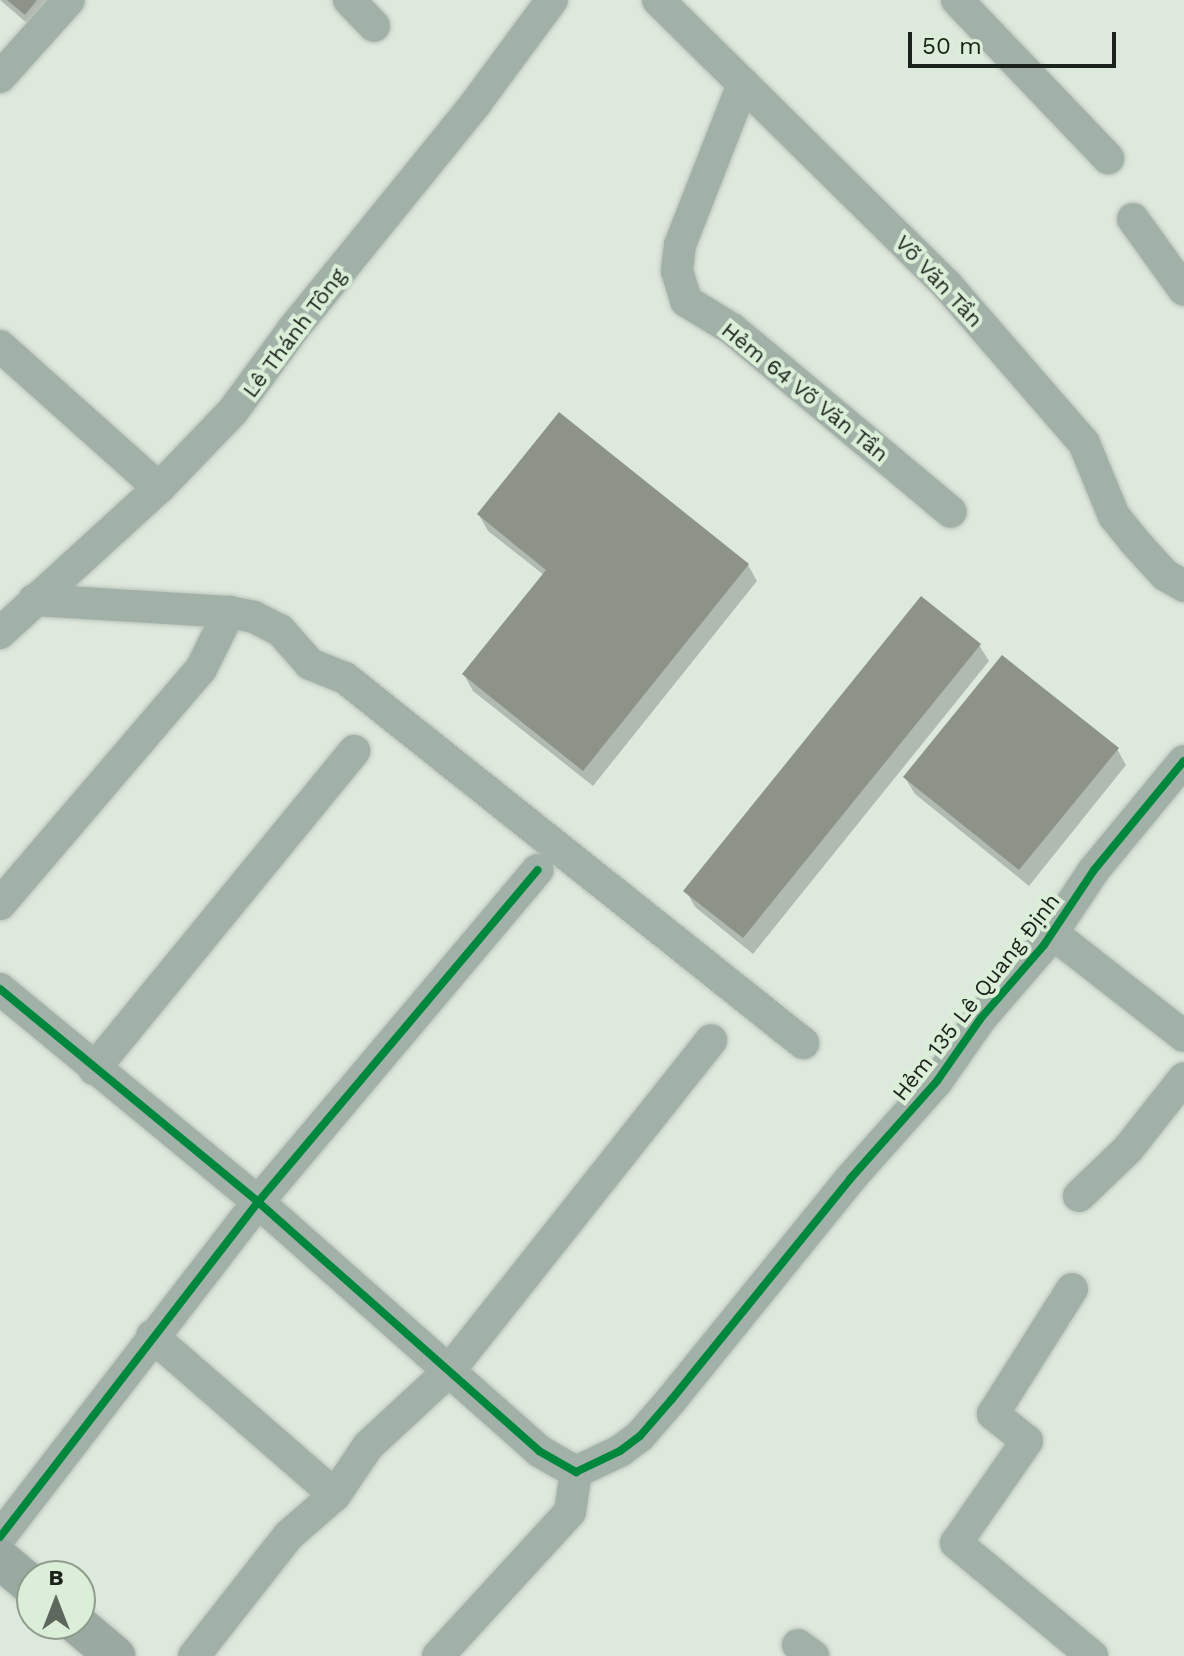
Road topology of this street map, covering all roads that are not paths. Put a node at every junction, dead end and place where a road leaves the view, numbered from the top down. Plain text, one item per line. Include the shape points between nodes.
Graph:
1 (69, 0) edge
2 (349, 0) edge
3 (552, 0) edge
4 (658, 0) edge
5 (957, 0) edge
6 (374, 26) dead end
7 (6, 60) edge
8 (743, 84) junction
9 (1108, 158) dead end
10 (1133, 219) dead end
11 (1184, 290) edge
12 (0, 346) edge
13 (159, 488) junction
14 (951, 512) dead end
15 (1184, 586) edge
16 (34, 600) junction
17 (229, 612) junction
18 (0, 633) edge
19 (354, 751) dead end
20 (1184, 761) edge
21 (538, 870) dead end
22 (0, 904) edge
23 (1052, 933) junction
24 (0, 989) edge
25 (1184, 1036) edge
26 (711, 1040) dead end
27 (803, 1043) dead end
28 (94, 1069) junction
29 (1184, 1078) edge
30 (1079, 1196) dead end
31 (258, 1202) junction
32 (1072, 1289) dead end
33 (152, 1336) junction
34 (449, 1371) junction
35 (576, 1472) junction
36 (335, 1495) junction
37 (0, 1537) edge
38 (0, 1559) edge
39 (16, 1572) edge
40 (96, 1640) edge
41 (115, 1656) edge
42 (194, 1656) edge
43 (438, 1656) edge
44 (1092, 1656) edge

1 - 7 street
2 - 6 street
3 - 13 street, Lê Thánh Tông via 233,411
4 - 8 street, Võ Văn Tần
5 - 9 street
8 - 14 street, Hẻm 64 Võ Văn Tần via 680,245 677,271 686,301 732,329
8 - 15 street, Võ Văn Tần via 957,296 1084,443 1114,516 1165,575
10 - 11 street
12 - 13 street
13 - 16 street, Lê Thánh Tông
16 - 17 street
16 - 18 street, Lê Thánh Tông
17 - 22 street via 201,669
17 - 27 street via 280,630 310,664 345,678
19 - 28 street
20 - 23 street, Hẻm 135 Lê Quang Định via 1094,870
21 - 31 street
23 - 25 street
23 - 35 street, Hẻm 135 Lê Quang Định via 937,1081 640,1436
24 - 28 street
26 - 34 street
28 - 31 street
29 - 30 street via 1128,1149
31 - 33 street
31 - 34 street
32 - 44 street via 993,1414 1027,1441 956,1543
33 - 36 street
33 - 37 street
34 - 35 street via 539,1451
34 - 36 street via 368,1446
35 - 43 street via 570,1512
36 - 42 street via 289,1535
38 - 39 main road
40 - 41 main road

